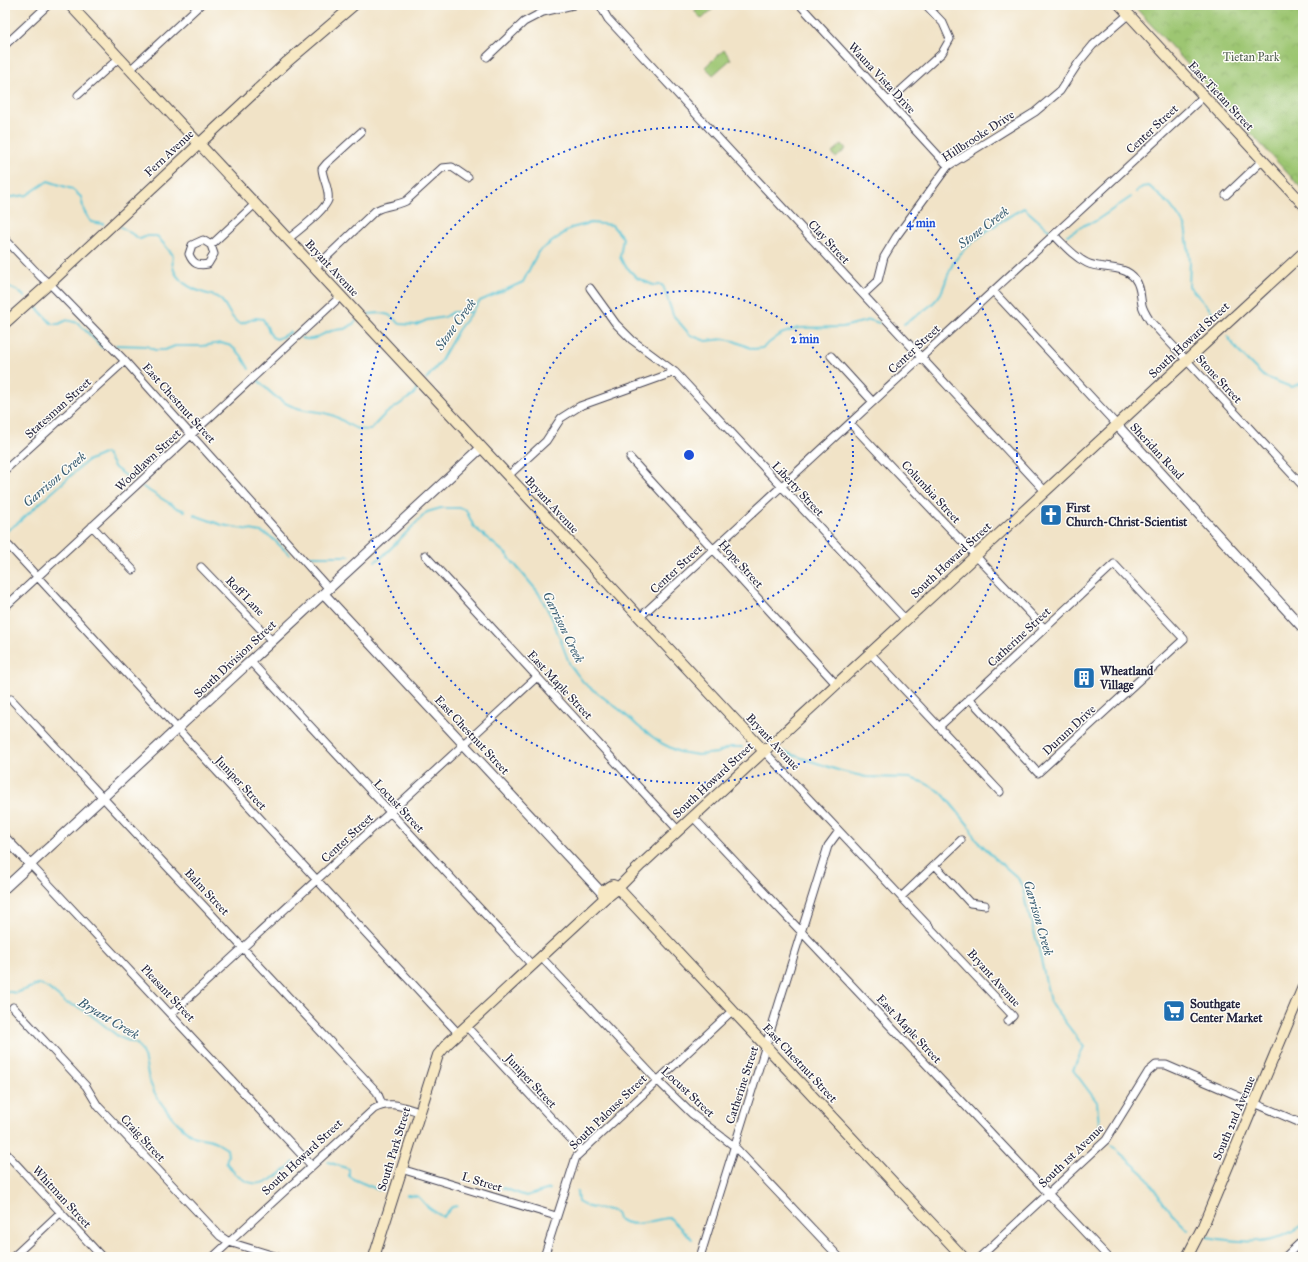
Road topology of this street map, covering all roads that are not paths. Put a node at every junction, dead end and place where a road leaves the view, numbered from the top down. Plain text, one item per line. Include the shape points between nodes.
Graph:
1 (48, 5) edge
2 (70, 5) edge
3 (200, 5) edge
4 (354, 5) edge
5 (573, 5) edge
6 (600, 5) edge
7 (800, 5) edge
8 (926, 5) edge
9 (1120, 5) edge
10 (1129, 14) junction
11 (5, 45) edge
12 (487, 57) dead end
13 (119, 58) junction
14 (130, 70) junction
15 (78, 95) dead end
16 (1204, 96) junction
17 (888, 100) junction
18 (361, 132) dead end
19 (198, 143) junction
20 (1263, 160) junction
21 (948, 166) junction
22 (468, 178) dead end
23 (1226, 195) dead end
24 (255, 204) junction
25 (1303, 204) edge
26 (1054, 235) junction
27 (5, 238) edge
28 (288, 239) junction
29 (211, 245) dead end
30 (1303, 253) edge
31 (314, 268) junction
32 (49, 284) junction
33 (590, 288) dead end
34 (993, 291) junction
35 (864, 294) junction
36 (341, 296) junction
37 (5, 323) edge
38 (831, 356) dead end
39 (921, 358) junction
40 (1187, 360) junction
41 (125, 362) junction
42 (675, 372) junction
43 (873, 402) junction
44 (850, 423) junction
45 (1117, 425) junction
46 (191, 435) junction
47 (481, 448) junction
48 (630, 458) dead end
49 (5, 470) edge
50 (508, 476) junction
51 (1303, 486) edge
52 (781, 487) junction
53 (1045, 491) junction
54 (92, 526) junction
55 (9, 546) dead end
56 (713, 550) junction
57 (425, 555) dead end
58 (976, 556) junction
59 (1114, 564) joint
60 (201, 567) dead end
61 (133, 570) dead end
62 (38, 576) junction
63 (326, 592) junction
64 (5, 607) edge
65 (639, 618) junction
66 (906, 620) junction
67 (1044, 628) junction
68 (1303, 628) edge
69 (272, 640) junction
70 (870, 653) junction
71 (250, 661) junction
72 (537, 677) junction
73 (836, 684) junction
74 (969, 698) junction
75 (12, 699) dead end
76 (940, 726) junction
77 (177, 729) junction
78 (464, 745) junction
79 (764, 751) junction
80 (1000, 792) dead end
81 (103, 797) junction
82 (390, 812) junction
83 (693, 817) junction
84 (678, 830) junction
85 (839, 831) junction
86 (5, 838) edge
87 (961, 840) dead end
88 (30, 864) junction
89 (935, 865) junction
90 (317, 880) junction
91 (617, 887) junction
92 (5, 888) edge
93 (604, 895) junction
94 (901, 897) junction
95 (985, 905) dead end
96 (802, 932) junction
97 (243, 948) junction
98 (541, 957) junction
99 (532, 965) junction
100 (1303, 988) edge
101 (13, 1006) dead end
102 (732, 1010) junction
103 (171, 1014) junction
104 (1008, 1021) dead end
105 (466, 1026) junction
106 (458, 1033) junction
107 (766, 1046) junction
108 (657, 1080) junction
109 (382, 1104) junction
110 (1254, 1104) junction
111 (419, 1112) junction
112 (1303, 1124) edge
113 (734, 1146) junction
114 (581, 1150) junction
115 (5, 1152) edge
116 (312, 1166) junction
117 (401, 1169) junction
118 (1048, 1193) junction
119 (61, 1212) junction
120 (556, 1216) junction
121 (1303, 1240) edge
122 (229, 1242) junction
123 (257, 1254) edge
124 (13, 1257) edge
125 (102, 1257) edge
126 (213, 1257) edge
127 (278, 1257) edge
128 (374, 1257) edge
129 (544, 1257) edge
130 (700, 1257) edge
131 (839, 1257) edge
132 (963, 1257) edge
133 (980, 1257) edge
134 (1108, 1257) edge
135 (1187, 1257) edge
136 (1285, 1257) edge

1 - 11 street
2 - 13 main road, Bryant Avenue
3 - 14 street
4 - 19 main road, Fern Avenue via 286,62
5 - 12 street via 543,12 524,22
6 - 35 street, Clay Street via 608,19
7 - 17 street, Wauna Vista Drive
8 - 17 street via 943,24 950,39 942,53
9 - 10 main road, East Tietan Street
10 - 16 main road, East Tietan Street
10 - 21 street, Hillbrooke Drive via 1093,45 1060,91 1035,112
13 - 14 main road, Bryant Avenue
13 - 15 street
14 - 19 main road, Bryant Avenue
16 - 20 main road, East Tietan Street
16 - 26 street, Center Street
17 - 21 street, Wauna Vista Drive
18 - 28 street via 322,170 328,201
19 - 24 main road, Bryant Avenue
19 - 32 main road, Fern Avenue
20 - 23 street
20 - 25 main road, East Tietan Street
21 - 35 street, Hillbrooke Drive via 884,256 878,281
22 - 31 street via 452,168 442,168 400,204 374,211
24 - 28 main road, Bryant Avenue
24 - 29 street
26 - 34 street, Center Street
26 - 40 street, Stone Street via 1070,252 1086,262 1099,267 1117,268 1134,277 1140,289 1142,306 1150,321
27 - 32 street, East Chestnut Street
28 - 31 main road, Bryant Avenue
30 - 40 main road, South Howard Street
31 - 36 main road, Bryant Avenue
32 - 37 main road, Fern Avenue
32 - 41 street, East Chestnut Street
33 - 42 street, Liberty Street via 616,324 632,340
34 - 39 street, Center Street
34 - 45 street, Sheridan Road
35 - 39 street, Clay Street
36 - 46 street, Woodlawn Street
36 - 47 main road, Bryant Avenue
38 - 43 street
39 - 43 street, Center Street
39 - 53 street, Clay Street
40 - 45 main road, South Howard Street
40 - 51 street, Stone Street
41 - 46 street, East Chestnut Street
41 - 49 street, Statesman Street
42 - 50 street via 580,406 561,418 546,441
42 - 52 street, Liberty Street
43 - 44 street, Center Street
44 - 52 street, Center Street
44 - 58 street, Columbia Street
45 - 53 main road, South Howard Street
45 - 68 street, Sheridan Road
46 - 54 street, Woodlawn Street
46 - 63 street, East Chestnut Street
47 - 50 main road, Bryant Avenue
47 - 63 street, South Division Street
48 - 56 street, Hope Street
50 - 65 main road, Bryant Avenue
52 - 56 street, Center Street
52 - 66 street, Liberty Street
53 - 58 main road, South Howard Street
54 - 61 street
54 - 62 street, Woodlawn Street
55 - 62 street, Juniper Street
56 - 65 street, Center Street
56 - 73 street, Hope Street
57 - 72 street, East Maple Street
58 - 66 main road, South Howard Street
58 - 67 street, Columbia Street
59 - 67 street, Catherine Street
59 - 74 street, Durum Drive via 1184,639 1038,773
60 - 69 street, Roff Lane
62 - 64 street, Woodlawn Street
62 - 77 street, Juniper Street
63 - 69 street, South Division Street
63 - 78 street, East Chestnut Street
65 - 79 main road, Bryant Avenue
66 - 70 main road, South Howard Street
67 - 74 street, Catherine Street
69 - 71 street, South Division Street
70 - 73 main road, South Howard Street
70 - 76 street
71 - 77 street, South Division Street
71 - 82 street, Locust Street
72 - 78 street, Center Street
72 - 84 street, East Maple Street
73 - 79 main road, South Howard Street
74 - 76 street, Catherine Street
75 - 81 street, Balm Street
76 - 80 street
77 - 81 street, South Division Street
77 - 90 street, Juniper Street
78 - 82 street, Center Street
78 - 93 street, East Chestnut Street
79 - 83 main road, South Howard Street
79 - 85 street, Bryant Avenue
81 - 88 street, South Division Street
81 - 97 street, Balm Street
82 - 90 street, Center Street
82 - 99 street, Locust Street
83 - 84 main road, South Howard Street
83 - 96 street, East Maple Street
84 - 91 main road, South Howard Street
85 - 94 street, Bryant Avenue
85 - 96 street, Catherine Street via 828,846
86 - 88 street, Pleasant Street
87 - 89 street
88 - 92 street, South Division Street
88 - 103 street, Pleasant Street
89 - 94 street
89 - 95 street via 970,903
90 - 97 street, Center Street
90 - 106 street, Juniper Street
91 - 93 main road via 613,885 605,888
91 - 102 main road, East Chestnut Street
93 - 98 main road via 596,906
94 - 104 street, Bryant Avenue via 1013,1016
96 - 107 street, Catherine Street
96 - 118 street, East Maple Street
97 - 103 street, Center Street
97 - 109 street, Balm Street via 377,1092
98 - 99 main road
98 - 108 street, Locust Street
99 - 105 main road
100 - 110 main road, South 2nd Avenue
101 - 122 street, Craig Street via 86,1086 98,1106 220,1236
102 - 107 main road, East Chestnut Street
102 - 108 street, South Palouse Street
103 - 116 street, Pleasant Street
105 - 106 main road
105 - 114 street, Juniper Street
106 - 111 main road, South Park Street via 442,1050 433,1067
107 - 113 street, Catherine Street
107 - 132 main road, East Chestnut Street
108 - 113 street, Locust Street via 692,1114
108 - 114 street, South Palouse Street
109 - 111 street via 393,1104
109 - 116 street, South Howard Street via 374,1108
110 - 112 street
110 - 118 street, South 1st Avenue via 1166,1065 1156,1065 1148,1072 1106,1140
110 - 135 main road, South 2nd Avenue via 1203,1226
111 - 117 main road, South Park Street
113 - 130 street, Catherine Street
113 - 131 street, Locust Street
114 - 120 street, South Palouse Street via 573,1162
115 - 119 street, Whitman Street
116 - 122 street, South Howard Street
117 - 120 street, L Street
117 - 128 main road, South Park Street
118 - 133 street, South 1st Avenue
118 - 134 street, East Maple Street
119 - 124 street
119 - 125 street, Whitman Street
120 - 129 street, South Palouse Street
121 - 136 street
122 - 123 street, Craig Street
122 - 126 street, South Howard Street
123 - 127 street, Craig Street

